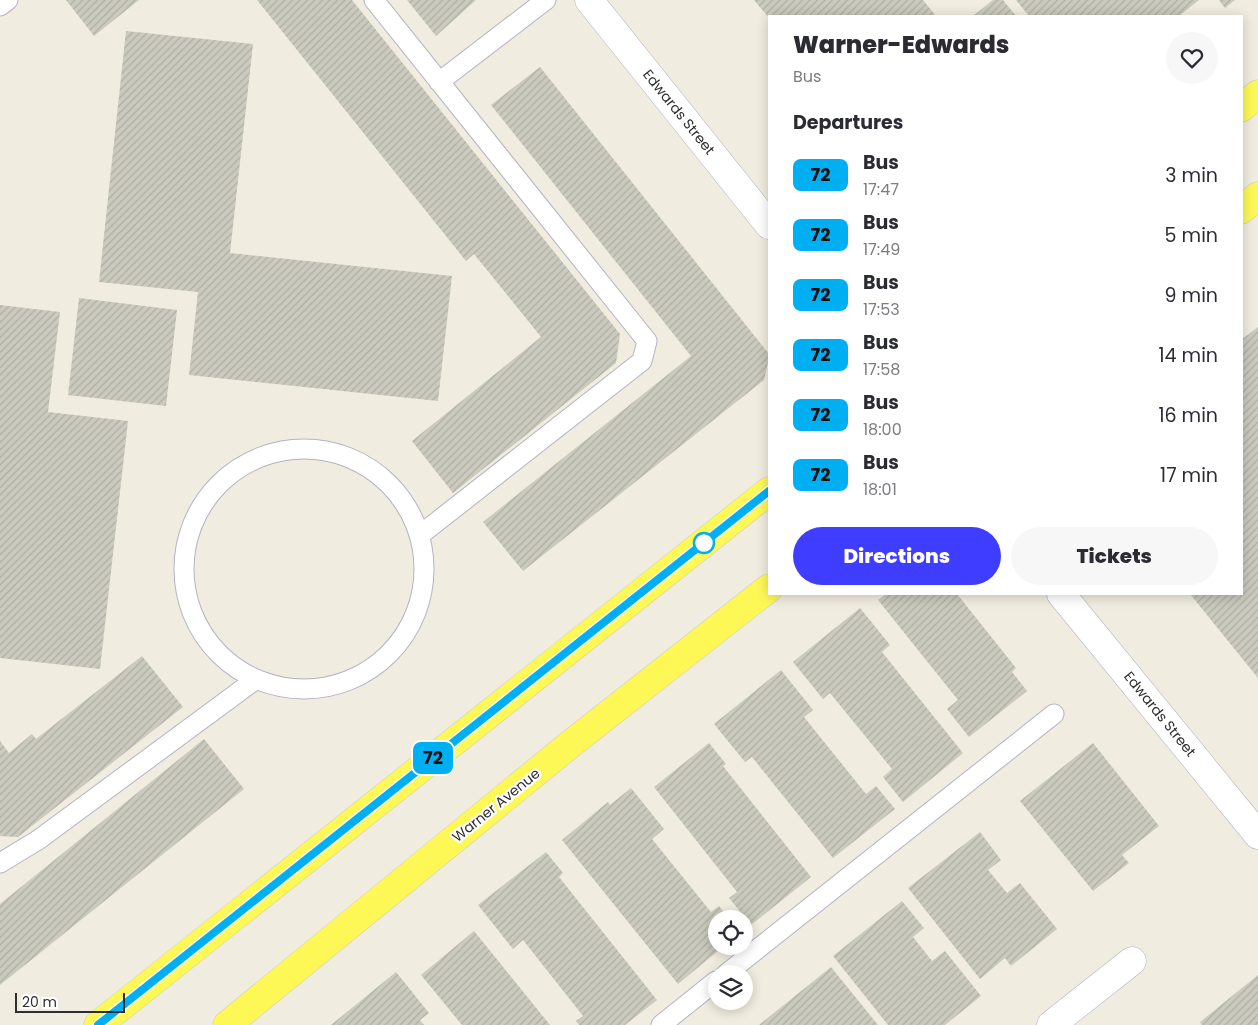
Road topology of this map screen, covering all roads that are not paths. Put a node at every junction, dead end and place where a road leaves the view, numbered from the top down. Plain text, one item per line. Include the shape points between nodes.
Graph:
1 (8, 0) edge
2 (374, 0) edge
3 (546, 0) edge
4 (589, 0) edge
5 (0, 6) edge
6 (439, 82) junction
7 (1258, 94) edge
8 (1243, 106) edge
9 (1258, 196) edge
10 (1243, 208) edge
11 (768, 224) edge
12 (768, 492) edge
13 (420, 535) junction
14 (768, 589) edge
15 (1062, 595) edge
16 (255, 680) junction
17 (1054, 714) dead end
18 (1258, 835) edge
19 (0, 863) edge
20 (1132, 961) dead end
21 (737, 965) edge
22 (708, 987) edge
23 (98, 1025) edge
24 (227, 1025) edge
25 (661, 1025) edge
26 (1051, 1025) edge

1 - 5 lane
2 - 6 lane
3 - 6 lane
4 - 11 main road, Edwards Street
6 - 13 lane via 646,341 642,361
7 - 8 main road
9 - 10 main road
12 - 23 main road
13 - 16 lane via 425,553 417,612 402,639 377,664 349,681 318,689 286,688
13 - 16 lane via 402,499 374,470 338,453 298,448 259,457 224,479 199,510 185,548 185,588 197,626 222,658
14 - 24 main road, Warner Avenue via 568,746
15 - 18 main road, Edwards Street
16 - 19 lane via 38,840
17 - 21 lane
20 - 26 main road
22 - 25 lane

